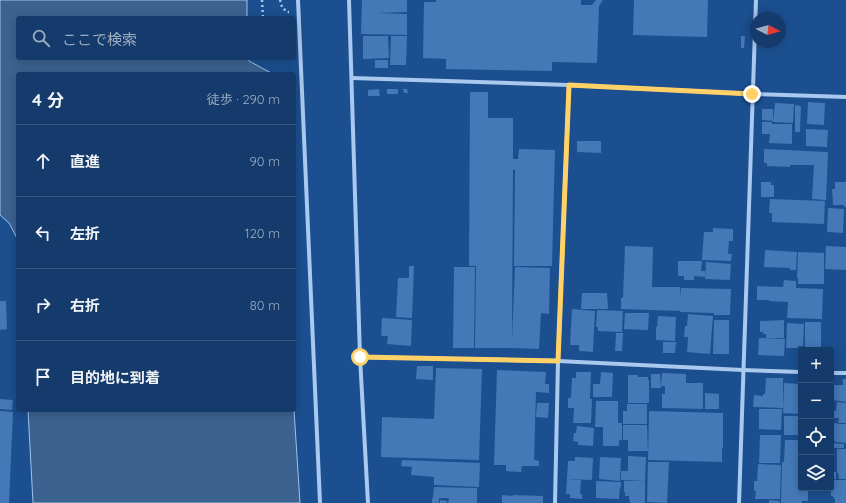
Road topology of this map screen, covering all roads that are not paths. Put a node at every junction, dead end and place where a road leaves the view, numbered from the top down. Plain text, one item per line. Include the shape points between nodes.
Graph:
1 (298, 0) edge
2 (349, 0) edge
3 (756, 0) edge
4 (352, 78) junction
5 (569, 85) junction
6 (752, 94) junction
7 (846, 97) edge
8 (360, 357) junction
9 (558, 361) junction
10 (743, 370) junction
11 (798, 372) edge
12 (834, 373) edge
13 (846, 373) edge
14 (320, 503) edge
15 (368, 503) edge
16 (555, 503) edge
17 (739, 503) edge

1 - 14 street
2 - 4 street
3 - 6 street
4 - 5 street
4 - 8 street
5 - 6 street
5 - 9 street
6 - 7 street
6 - 10 street
8 - 9 street
8 - 15 street
9 - 10 street
9 - 16 street
10 - 11 street
10 - 17 street
12 - 13 street

